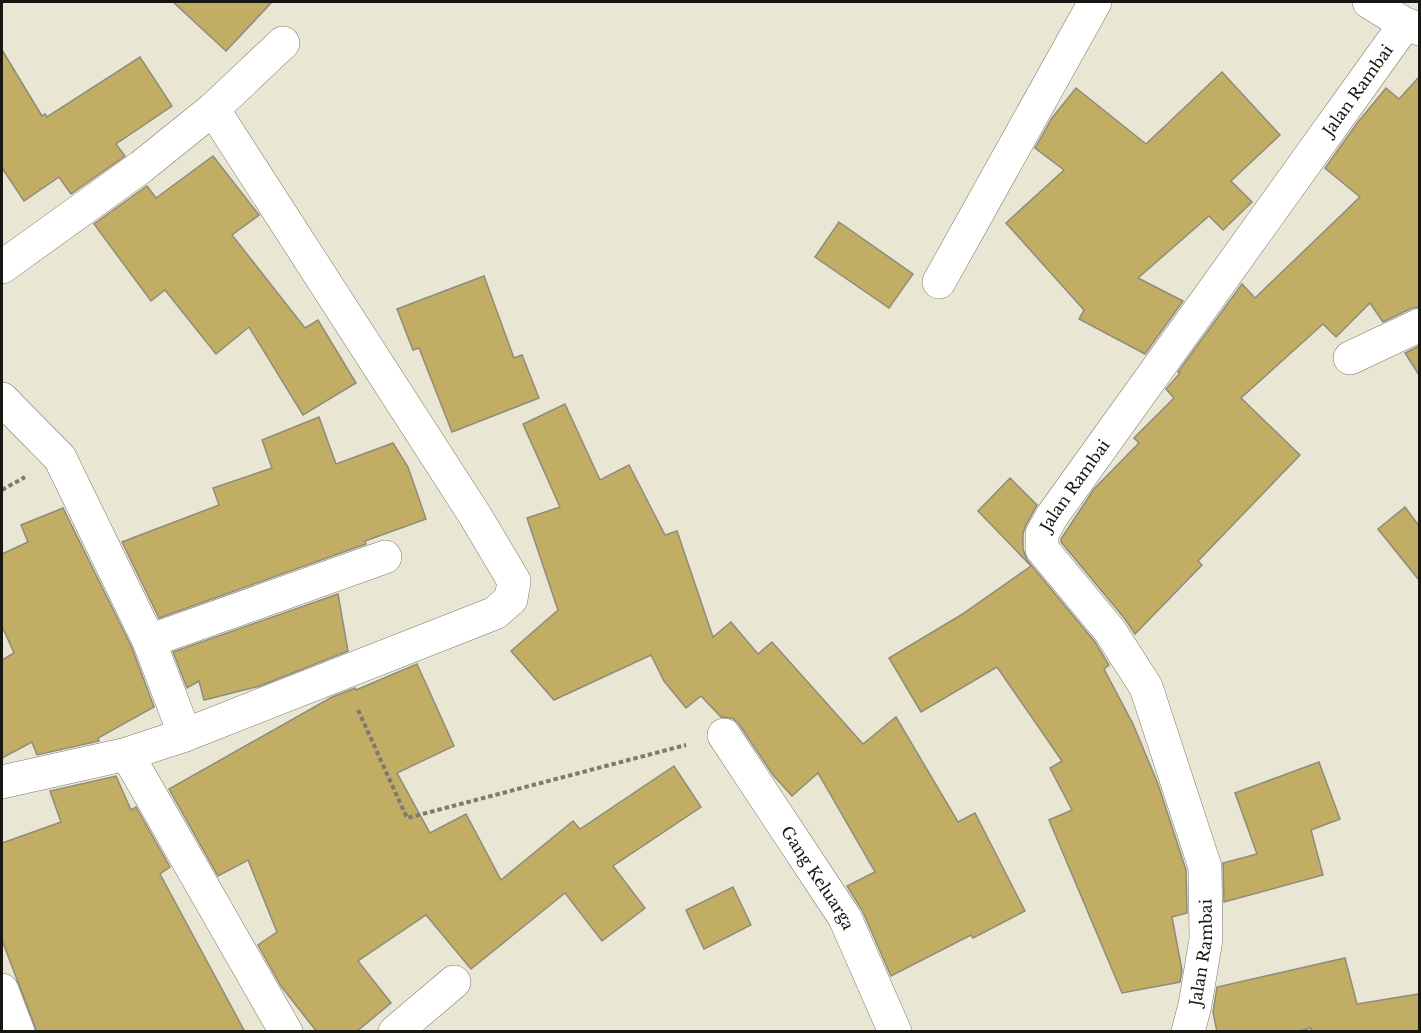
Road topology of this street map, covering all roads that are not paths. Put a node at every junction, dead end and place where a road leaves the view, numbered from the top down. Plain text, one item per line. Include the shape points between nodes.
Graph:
1 (1095, 2) edge
2 (1369, 2) edge
3 (1412, 27) edge
4 (283, 43) dead end
5 (213, 109) junction
6 (2, 267) edge
7 (939, 282) dead end
8 (1419, 325) edge
9 (1350, 358) dead end
10 (2, 399) edge
11 (385, 557) dead end
12 (149, 641) junction
13 (185, 735) junction
14 (724, 735) road end
15 (127, 754) junction
16 (2, 782) edge
17 (454, 982) dead end
18 (2, 990) edge
19 (18, 1032) edge
20 (286, 1032) edge
21 (395, 1032) edge
22 (895, 1032) edge
23 (1188, 1032) edge

1 - 7 street
2 - 3 street
3 - 23 street, Jalan Rambai via 1042,534 1042,549 1110,631 1146,687 1205,867 1206,939
4 - 5 street
5 - 6 street via 141,167
5 - 13 street via 514,581 511,599 495,613
8 - 9 street
10 - 12 street via 60,458
11 - 12 street
12 - 13 street
13 - 15 street
14 - 22 street, Gang Keluarga via 845,918
15 - 16 street
15 - 20 street
17 - 21 street
18 - 19 street

